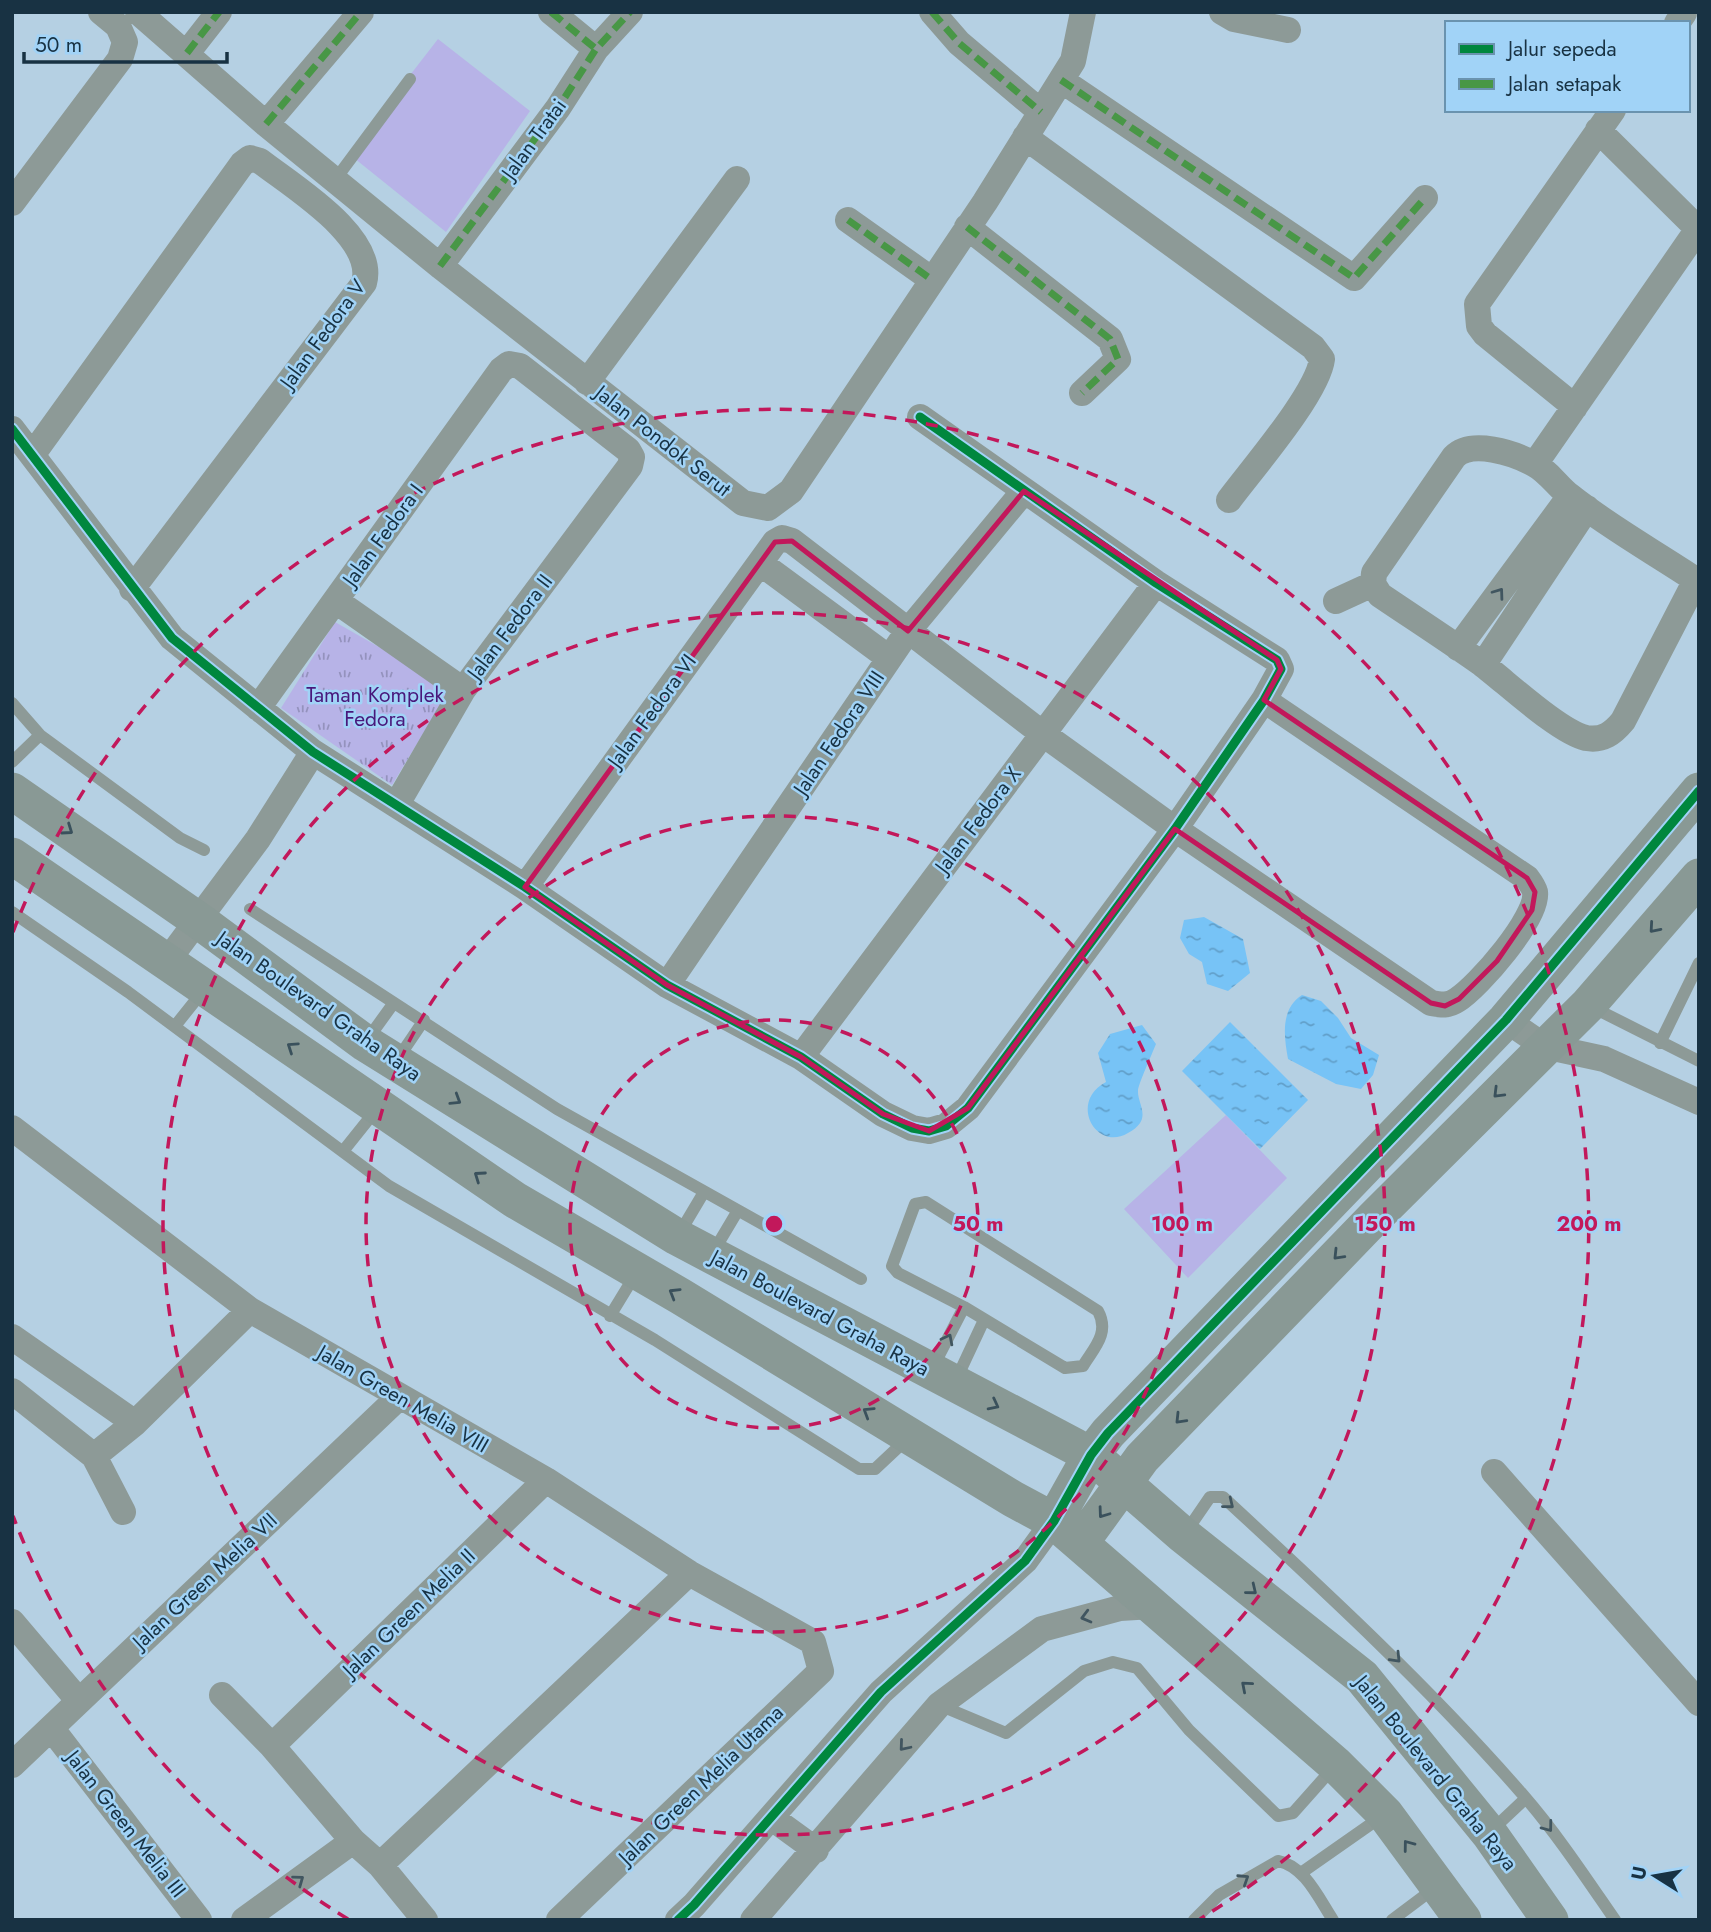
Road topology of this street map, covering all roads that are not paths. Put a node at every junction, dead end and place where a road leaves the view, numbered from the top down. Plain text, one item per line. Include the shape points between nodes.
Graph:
1 (101, 12) edge
2 (138, 12) edge
3 (219, 12) edge
4 (361, 12) edge
5 (551, 12) edge
6 (630, 12) edge
7 (932, 12) edge
8 (1083, 12) edge
9 (1222, 12) edge
10 (1288, 30) dead end
11 (596, 49) junction
12 (187, 53) junction
13 (410, 79) dead end
14 (1061, 80) junction
15 (1041, 112) junction
16 (1605, 120) edge
17 (266, 124) junction
18 (1025, 138) junction
19 (737, 179) dead end
20 (335, 180) junction
21 (1425, 198) dead end
22 (12, 203) edge
23 (848, 220) dead end
24 (967, 227) junction
25 (1698, 230) edge
26 (439, 266) junction
27 (930, 279) junction
28 (509, 364) joint
29 (587, 382) junction
30 (1082, 393) dead end
31 (1575, 407) junction
32 (920, 417) dead end
33 (12, 429) edge
34 (33, 454) junction
35 (1535, 464) junction
36 (1024, 491) junction
37 (1229, 500) dead end
38 (1578, 502) junction
39 (760, 563) junction
40 (1697, 581) edge
41 (1156, 583) junction
42 (1373, 584) junction
43 (132, 589) junction
44 (336, 601) junction
45 (1336, 601) dead end
46 (908, 631) junction
47 (1458, 648) junction
48 (890, 658) junction
49 (1483, 665) junction
50 (463, 690) junction
51 (1264, 699) junction
52 (258, 708) junction
53 (14, 709) edge
54 (1043, 734) junction
55 (40, 735) junction
56 (313, 752) junction
57 (12, 762) edge
58 (12, 790) edge
59 (1699, 791) edge
60 (397, 804) junction
61 (1175, 829) junction
62 (204, 850) dead end
63 (21, 867) edge
64 (1699, 877) edge
65 (525, 887) junction
66 (250, 909) dead end
67 (12, 912) edge
68 (198, 920) junction
69 (168, 960) junction
70 (1699, 963) edge
71 (667, 985) junction
72 (205, 988) junction
73 (393, 1004) junction
74 (1588, 1005) junction
75 (424, 1020) junction
76 (1506, 1020) junction
77 (175, 1026) junction
78 (365, 1043) junction
79 (1660, 1043) junction
80 (1544, 1046) junction
81 (801, 1056) junction
82 (1699, 1061) edge
83 (396, 1062) junction
84 (1699, 1102) edge
85 (379, 1107) junction
86 (12, 1128) edge
87 (344, 1150) junction
88 (704, 1192) junction
89 (737, 1212) junction
90 (677, 1237) junction
91 (711, 1257) junction
92 (637, 1271) junction
93 (861, 1279) dead end
94 (964, 1307) junction
95 (250, 1310) junction
96 (610, 1316) junction
97 (984, 1320) junction
98 (12, 1338) edge
99 (943, 1377) junction
100 (12, 1391) edge
101 (398, 1398) junction
102 (135, 1423) junction
103 (1048, 1432) junction
104 (910, 1436) junction
105 (1091, 1455) junction
106 (94, 1456) junction
107 (1494, 1472) dead end
108 (546, 1480) junction
109 (1124, 1483) junction
110 (1013, 1499) junction
111 (123, 1512) dead end
112 (1068, 1531) junction
113 (1183, 1535) junction
114 (689, 1573) junction
115 (1153, 1606) junction
116 (14, 1627) edge
117 (813, 1642) joint
118 (222, 1695) dead end
119 (79, 1701) junction
120 (1699, 1703) edge
121 (939, 1705) junction
122 (52, 1729) junction
123 (272, 1746) junction
124 (12, 1765) edge
125 (1336, 1765) junction
126 (1526, 1798) junction
127 (1385, 1814) junction
128 (772, 1818) junction
129 (1489, 1833) junction
130 (353, 1841) junction
131 (816, 1850) junction
132 (380, 1865) junction
133 (1301, 1873) junction
134 (1451, 1907) edge
135 (199, 1920) edge
136 (244, 1920) edge
137 (425, 1920) edge
138 (559, 1920) edge
139 (678, 1920) edge
140 (753, 1920) edge
141 (1194, 1920) edge
142 (1333, 1920) edge
143 (1392, 1920) edge
144 (1550, 1920) edge
145 (1615, 1920) edge

1 - 22 street via 118,26 125,43 120,59
2 - 12 street, Jalan Pondok Serut
3 - 12 street
4 - 17 street
5 - 11 street
6 - 11 street, Jalan Tratai
7 - 15 street via 959,43
8 - 14 street, Jalan Pondok Serut via 1073,61
9 - 10 street via 1234,19
11 - 26 street, Jalan Tratai via 558,108
12 - 17 street, Jalan Pondok Serut
13 - 20 lane
14 - 15 street, Jalan Pondok Serut
14 - 21 street via 1354,278
15 - 18 street, Jalan Pondok Serut
16 - 25 street
16 - 31 street via 1477,304 1476,317 1485,334
17 - 20 street, Jalan Pondok Serut
18 - 24 street, Jalan Pondok Serut
18 - 37 street via 1199,262 1313,347 1322,359 1309,391
19 - 29 street
20 - 26 street, Jalan Pondok Serut
23 - 27 street
24 - 27 street, Jalan Pondok Serut
24 - 30 street via 1110,339 1118,359
25 - 31 street
26 - 29 street, Jalan Pondok Serut
27 - 29 street, Jalan Pondok Serut via 791,491 768,508 743,503
28 - 44 street, Jalan Fedora I via 500,370
28 - 50 street, Jalan Fedora II via 520,366 632,457 630,466
31 - 35 street
32 - 36 street
33 - 34 street
34 - 43 street
34 - 43 street, Jalan Fedora V via 250,158 333,217 364,257 365,283
35 - 38 street
35 - 42 street via 1477,446 1461,450 1374,573
36 - 41 street
36 - 46 street, Jalan Fedora VIII
38 - 40 street
47 -> 38 street
38 - 49 street
39 - 46 street, Jalan Fedora VI via 775,542 782,538 792,541
39 - 48 street
39 - 65 street, Jalan Fedora VI
40 - 49 street via 1623,721 1601,738 1584,737 1566,728
41 - 51 street via 1277,660 1280,669
41 - 54 street, Jalan Fedora X
42 - 45 street
42 - 47 street via 1380,595
43 - 52 street via 172,638
44 - 50 street
44 - 52 street, Jalan Fedora I
46 - 48 street, Jalan Fedora VIII
46 - 54 street
47 - 49 street
48 - 71 street, Jalan Fedora VIII
50 - 60 street, Jalan Fedora II
51 - 61 street
51 - 61 street via 1527,878 1535,892 1532,910 1497,961 1459,999 1445,1006 1432,1003
52 - 56 street
53 - 55 lane
54 - 61 street
54 - 81 street, Jalan Fedora X
55 - 57 lane
55 - 62 lane via 180,838
56 - 60 street
56 - 68 street via 258,839
58 -> 68 main road, Jalan Boulevard Graha Raya
59 - 76 main road
60 - 65 street
61 - 81 street via 968,1108 946,1126 929,1131 912,1128 883,1114
63 - 69 main road
64 -> 74 main road
65 - 71 street
66 - 73 lane
67 - 77 lane
68 - 69 street
68 - 78 main road, Jalan Boulevard Graha Raya
69 - 72 main road
70 - 79 lane
71 - 81 street
72 - 77 lane
85 -> 72 main road
73 - 75 lane
73 - 78 lane
74 - 79 lane
74 - 80 main road
75 - 83 lane
75 - 88 lane via 557,1108
76 - 80 street
76 - 105 main road
77 - 87 lane
78 - 83 main road, Jalan Boulevard Graha Raya
79 - 82 lane
80 - 84 street via 1604,1059
80 -> 109 main road via 1142,1458
83 -> 90 main road, Jalan Boulevard Graha Raya
85 - 87 lane
92 -> 85 main road via 515,1200
86 - 95 street, Jalan Green Melia VIII
87 - 96 lane via 389,1186
88 - 89 lane
88 - 90 lane
89 - 91 lane
89 - 93 lane
90 - 91 main road, Jalan Boulevard Graha Raya
91 - 99 main road, Jalan Boulevard Graha Raya
92 - 96 lane
104 -> 92 main road
94 - 97 lane
94 - 97 lane via 892,1266 915,1204 935,1206 1098,1311 1104,1332 1083,1366 1065,1368
99 -> 94 lane
95 - 101 street, Jalan Green Melia VIII
95 - 102 street
96 - 104 lane via 859,1469 875,1469
97 - 99 lane
98 - 102 street
99 -> 103 main road, Jalan Boulevard Graha Raya
100 - 106 street
101 - 108 street, Jalan Green Melia VIII
101 - 119 street, Jalan Green Melia VII
102 - 106 street
103 - 105 main road, Jalan Boulevard Graha Raya
103 - 110 main road via 1060,1456 1056,1480 1038,1498
104 - 110 main road
105 - 109 main road, Jalan Boulevard Graha Raya
105 - 112 main road
106 - 111 street
107 - 120 street
108 - 114 street, Jalan Green Melia VIII
108 - 123 street, Jalan Green Melia II
109 -> 112 main road
109 - 113 main road, Jalan Boulevard Graha Raya
110 - 112 main road
112 - 115 main road
112 - 128 street via 1025,1561 881,1692
113 -> 126 lane via 1210,1497 1223,1497 1389,1651
113 -> 129 main road, Jalan Boulevard Graha Raya via 1362,1677
114 - 117 street, Jalan Green Melia VIII
114 - 132 street
115 -> 121 street via 1120,1608 1042,1629
125 -> 115 main road
116 - 119 street
117 - 138 street, Jalan Green Melia Utama via 821,1671
118 - 123 street
119 - 122 street, Jalan Green Melia VII
121 - 125 lane via 1006,1733 1084,1671 1113,1662 1137,1668 1189,1730 1278,1816 1293,1813
121 -> 131 street
122 - 124 street, Jalan Green Melia VII
122 - 135 street, Jalan Green Melia III
123 - 130 street
125 - 127 main road
126 - 129 lane
126 -> 145 lane
127 - 133 lane
134 -> 127 main road
128 - 131 street
128 - 139 street
129 - 144 main road, Jalan Boulevard Graha Raya
130 - 132 street
136 -> 130 street
131 - 140 street
132 - 137 street
141 -> 133 lane via 1219,1895 1278,1861
133 - 142 lane
134 - 143 lane

